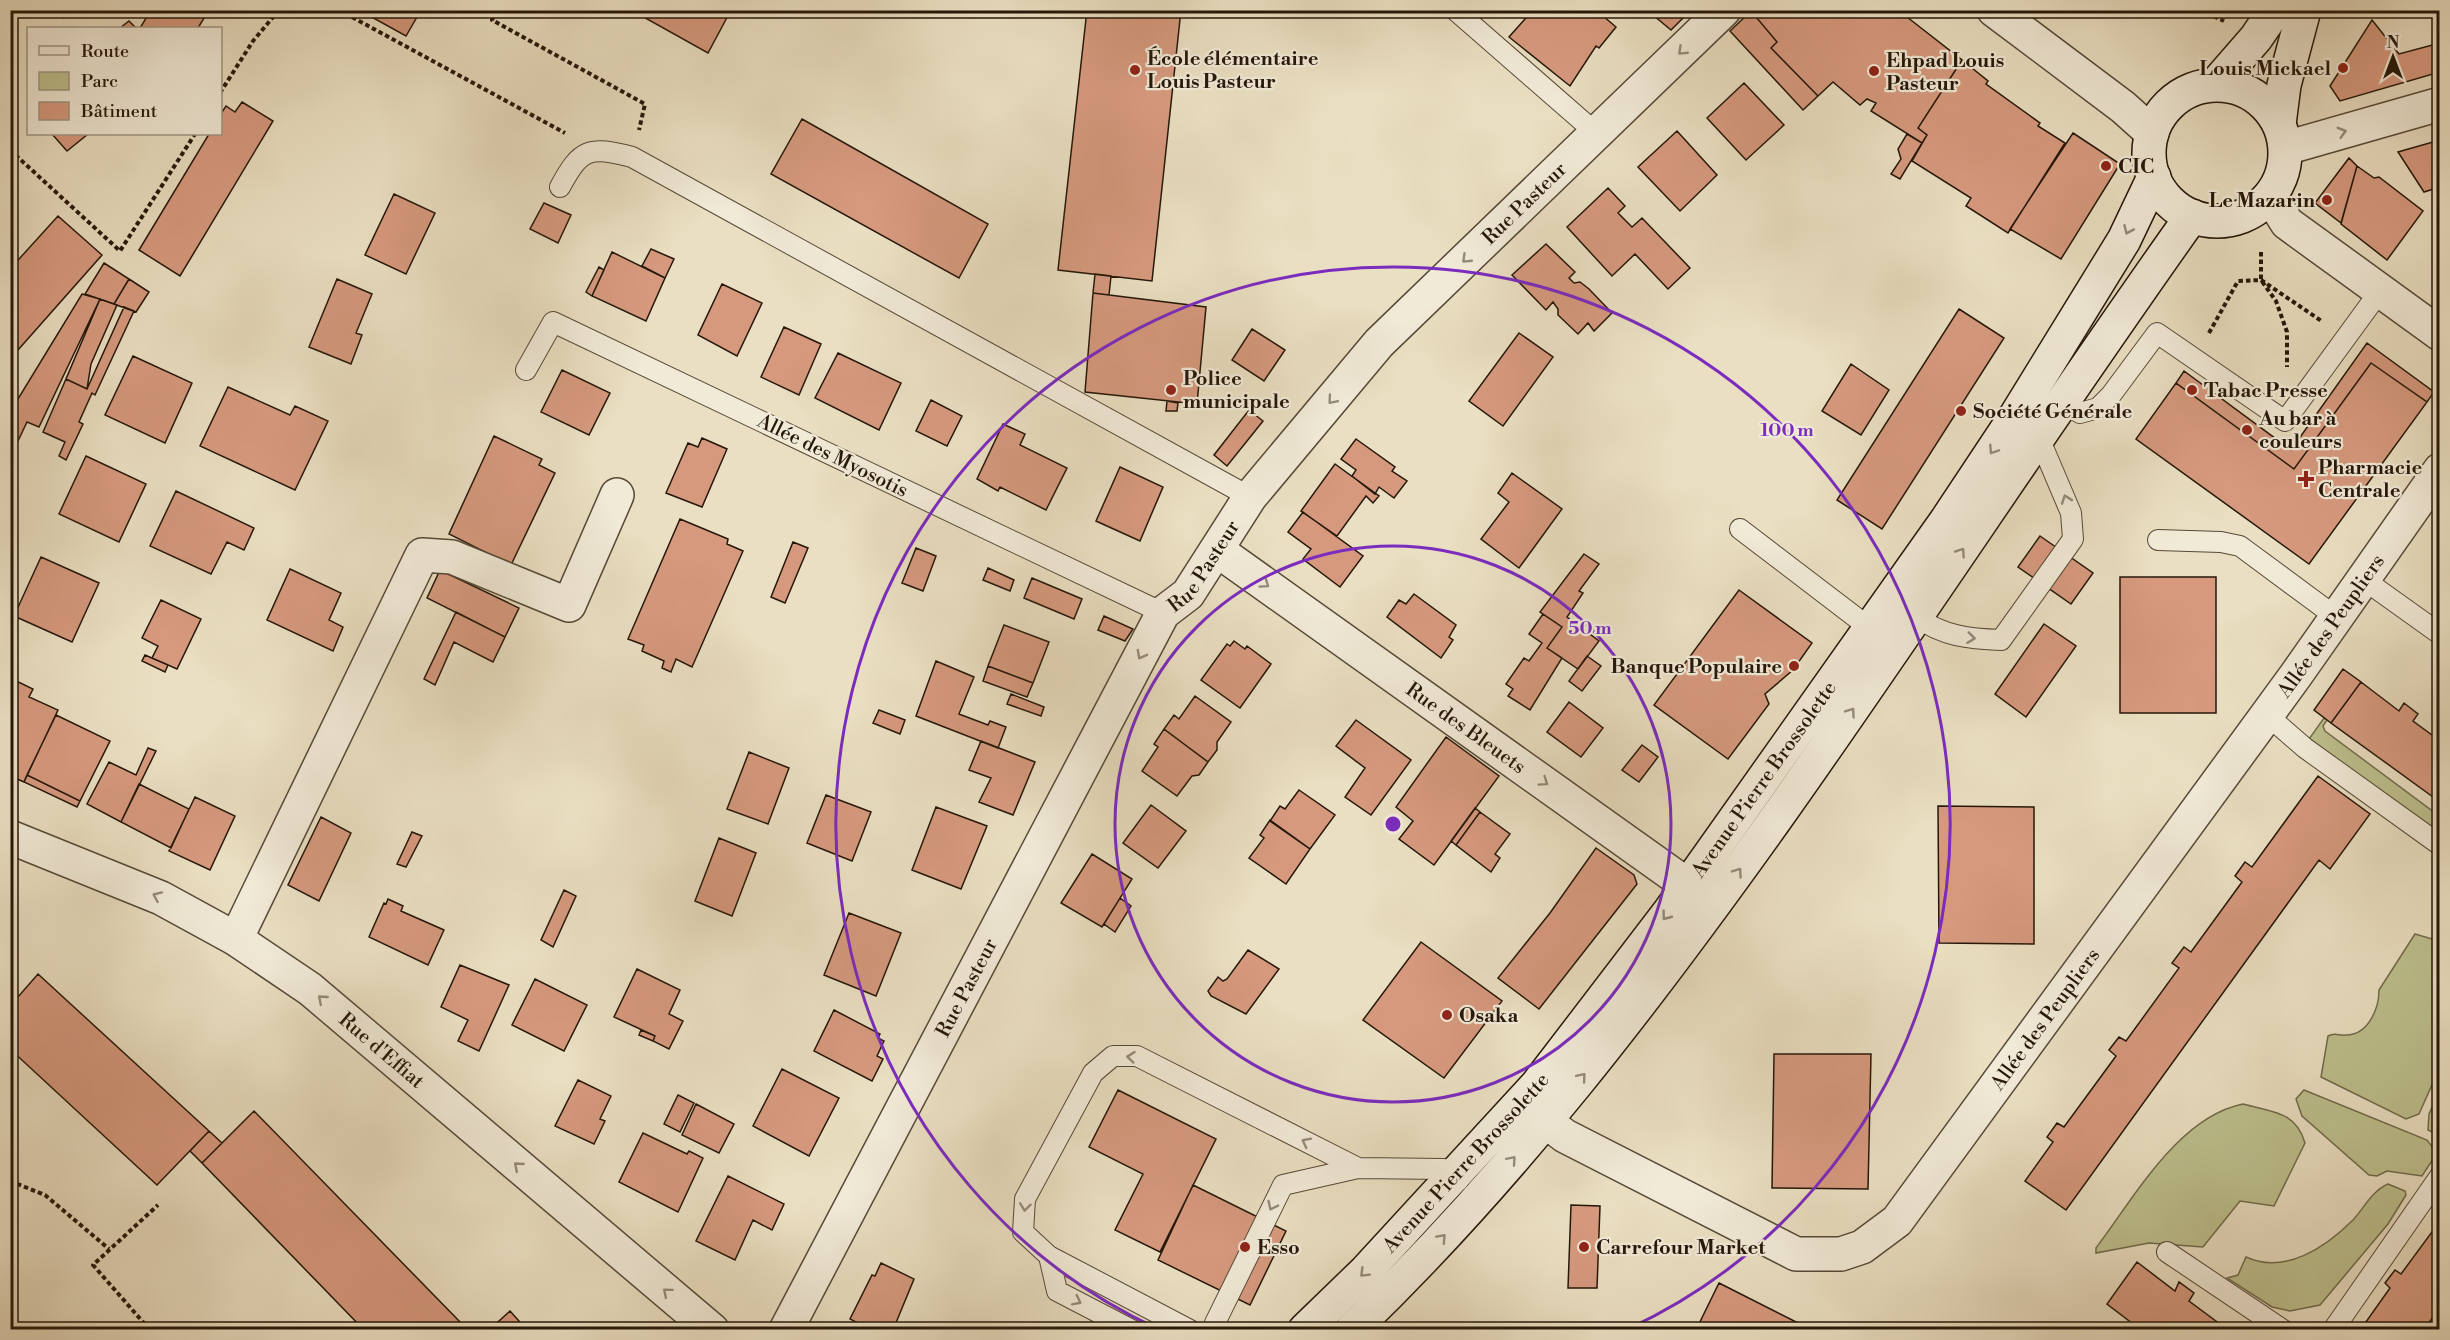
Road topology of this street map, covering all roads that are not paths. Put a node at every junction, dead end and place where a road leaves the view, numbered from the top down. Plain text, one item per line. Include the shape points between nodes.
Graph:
1 (1455, 10) edge
2 (1725, 10) edge
3 (1994, 10) edge
4 (2275, 10) edge
5 (2304, 10) edge
6 (2216, 84) junction
7 (2439, 104) edge
8 (1596, 133) junction
9 (2152, 133) junction
10 (2282, 136) junction
11 (2154, 177) junction
12 (560, 187) dead end
13 (2270, 196) junction
14 (2192, 216) junction
15 (2380, 291) junction
16 (2439, 334) edge
17 (2061, 342) junction
18 (526, 370) dead end
19 (2063, 401) junction
20 (2039, 438) junction
21 (2439, 470) edge
22 (617, 495) dead end
23 (1250, 497) junction
24 (1740, 530) dead end
25 (2158, 540) dead end
26 (1217, 550) junction
27 (2363, 579) junction
28 (1163, 613) junction
29 (2336, 617) junction
30 (1911, 625) junction
31 (1871, 629) junction
32 (2439, 634) edge
33 (2267, 715) junction
34 (10, 837) edge
35 (2439, 845) edge
36 (1688, 885) junction
37 (1714, 904) junction
38 (236, 939) junction
39 (1533, 1113) junction
40 (1358, 1168) junction
41 (2439, 1176) edge
42 (1453, 1177) junction
43 (1479, 1198) junction
44 (2167, 1252) dead end
45 (1049, 1256) junction
46 (1184, 1326) edge
47 (712, 1329) edge
48 (786, 1329) edge
49 (1132, 1329) edge
50 (1156, 1329) edge
51 (1219, 1329) edge
52 (1305, 1329) edge
53 (1352, 1329) edge
54 (2283, 1329) edge
55 (2333, 1329) edge

1 - 8 lane
2 -> 8 street, Rue Pasteur
3 - 9 street
4 - 6 street
5 - 10 street via 2284,85
6 - 9 street via 2180,96 2165,108
6 - 10 street via 2243,89 2265,103
10 -> 7 street
8 -> 23 street, Rue Pasteur via 1379,343
9 - 11 street via 2149,156
10 - 13 street via 2282,174
11 - 14 street via 2165,196
11 -> 17 street, Avenue Pierre Brossolette via 2124,240
12 - 23 lane via 575,160 594,151 632,157
13 - 14 street via 2238,218 2220,221
13 - 15 street via 2287,223
14 - 19 street, Avenue Pierre Brossolette
15 - 16 street
15 - 19 lane via 2285,421 2157,333 2097,408 2080,413
17 - 19 street via 2052,381
17 -> 31 street, Avenue Pierre Brossolette
18 - 28 lane, Allée des Myosotis via 553,322
19 - 20 street, Avenue Pierre Brossolette
30 -> 20 street, Avenue Pierre Brossolette
30 -> 20 lane via 1968,639 2001,640 2073,539 2071,513
21 - 27 street, Allée des Peupliers
22 - 38 street via 569,605 452,557 422,555
23 - 26 street, Rue Pasteur
24 - 31 lane
25 - 29 lane via 2241,546
26 - 28 street, Rue Pasteur via 1188,594
26 -> 36 street, Rue des Bleuets
27 - 29 street, Allée des Peupliers
27 - 32 lane
28 -> 48 street, Rue Pasteur
29 - 33 street, Allée des Peupliers
30 - 31 lane
37 -> 30 street, Avenue Pierre Brossolette
31 - 36 street, Avenue Pierre Brossolette
33 - 35 lane via 2305,748
33 - 39 street, Allée des Peupliers via 1897,1221 1862,1247 1841,1254 1796,1254 1564,1136
38 -> 34 street, Rue d'Effiat via 161,898
36 - 37 street, Rue des Bleuets
36 -> 39 street, Avenue Pierre Brossolette via 1593,1013
39 -> 37 street, Avenue Pierre Brossolette via 1616,1037
47 -> 38 street, Rue d'Effiat via 310,989
39 - 42 street, Avenue Pierre Brossolette
43 -> 39 street, Avenue Pierre Brossolette
40 - 42 lane via 1444,1169
40 -> 45 lane via 1137,1056 1113,1056 1093,1073 1025,1198 1023,1232
40 -> 51 lane via 1283,1185 1215,1323
41 - 55 lane
42 - 43 lane
42 -> 52 street, Avenue Pierre Brossolette via 1366,1271
53 -> 43 street, Avenue Pierre Brossolette
44 - 54 lane
45 - 46 lane
45 -> 49 lane via 1057,1291
46 - 50 lane

